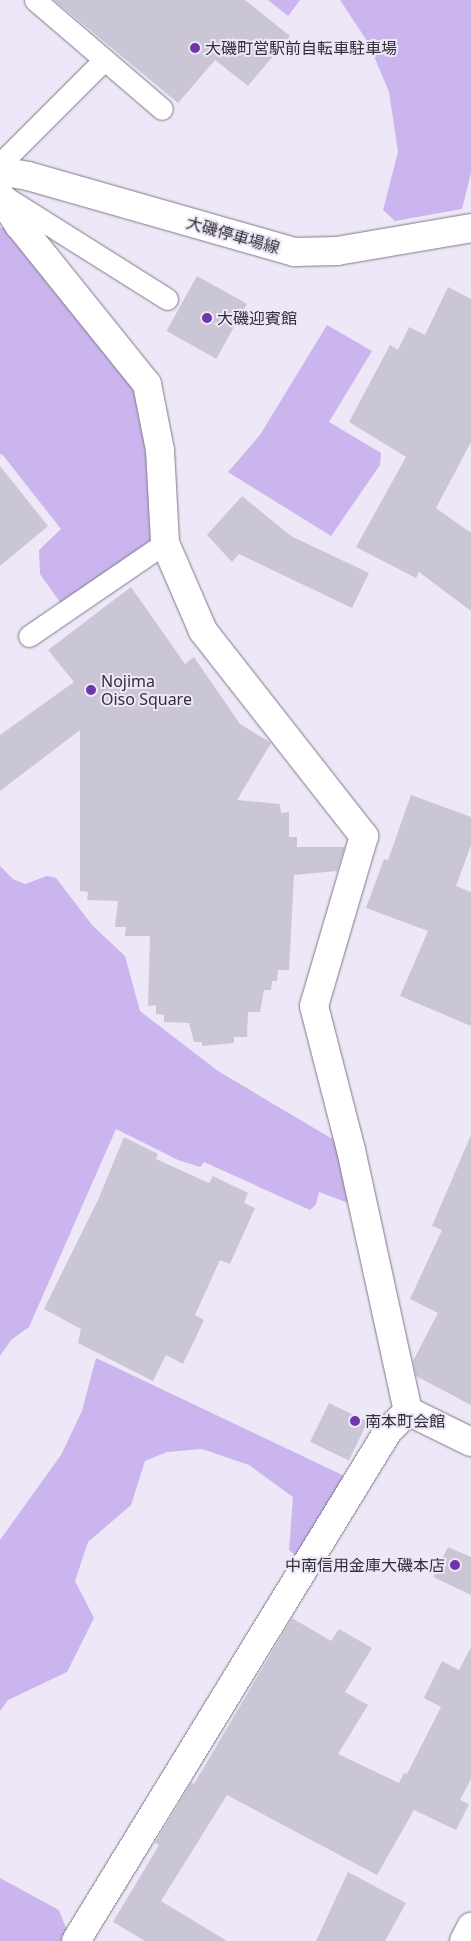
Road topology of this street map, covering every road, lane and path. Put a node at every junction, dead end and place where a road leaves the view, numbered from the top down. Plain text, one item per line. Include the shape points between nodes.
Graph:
1 (35, 0) edge
2 (103, 61) junction
3 (162, 109) dead end
4 (0, 164) edge
5 (0, 171) edge
6 (0, 195) edge
7 (471, 228) edge
8 (167, 299) dead end
9 (165, 543) junction
10 (30, 636) dead end
11 (408, 1411) junction
12 (471, 1442) edge
13 (471, 1927) edge
14 (76, 1941) edge
15 (464, 1941) edge

1 - 2 lane
2 - 3 lane
2 - 4 lane
5 - 7 main road, 大磯停車場線 via 28,176 295,252 337,251
6 - 8 lane
6 - 9 main road via 19,225 147,384 160,450
9 - 10 lane
9 - 11 main road via 214,647 364,836 314,1006 351,1150
11 - 12 main road
11 - 14 main road via 388,1431
13 - 15 main road

